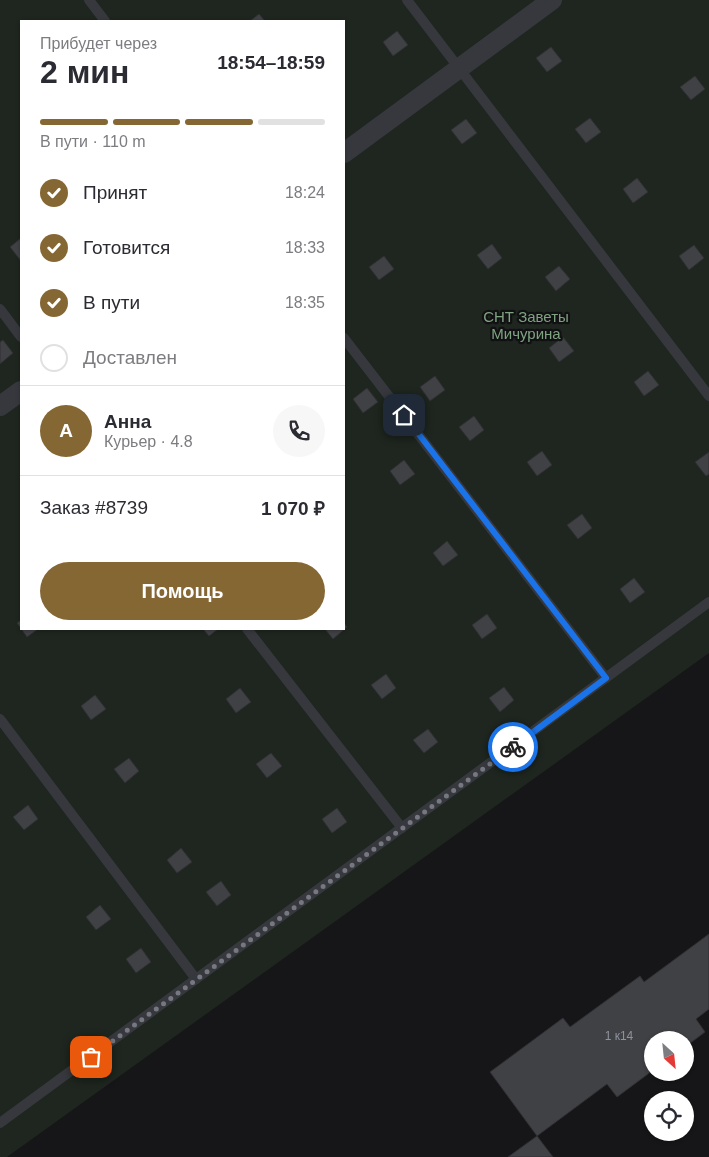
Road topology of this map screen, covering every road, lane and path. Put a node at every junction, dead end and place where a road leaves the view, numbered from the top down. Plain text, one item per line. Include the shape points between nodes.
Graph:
1 (90, 0) edge
2 (407, 0) edge
3 (552, 0) edge
4 (104, 20) edge
5 (459, 68) junction
6 (345, 152) edge
7 (0, 308) edge
8 (20, 336) edge
9 (345, 339) edge
10 (20, 392) edge
11 (709, 396) edge
12 (0, 406) edge
13 (709, 602) edge
14 (248, 630) edge
15 (606, 678) junction
16 (0, 719) edge
17 (402, 828) junction
18 (196, 979) junction
19 (0, 1123) edge

1 - 4 lane
2 - 5 lane
3 - 5 street
5 - 6 street
5 - 11 lane
7 - 8 lane
9 - 15 lane
10 - 12 street
13 - 15 lane
14 - 17 lane
15 - 17 lane
16 - 18 lane
17 - 18 lane
18 - 19 lane

